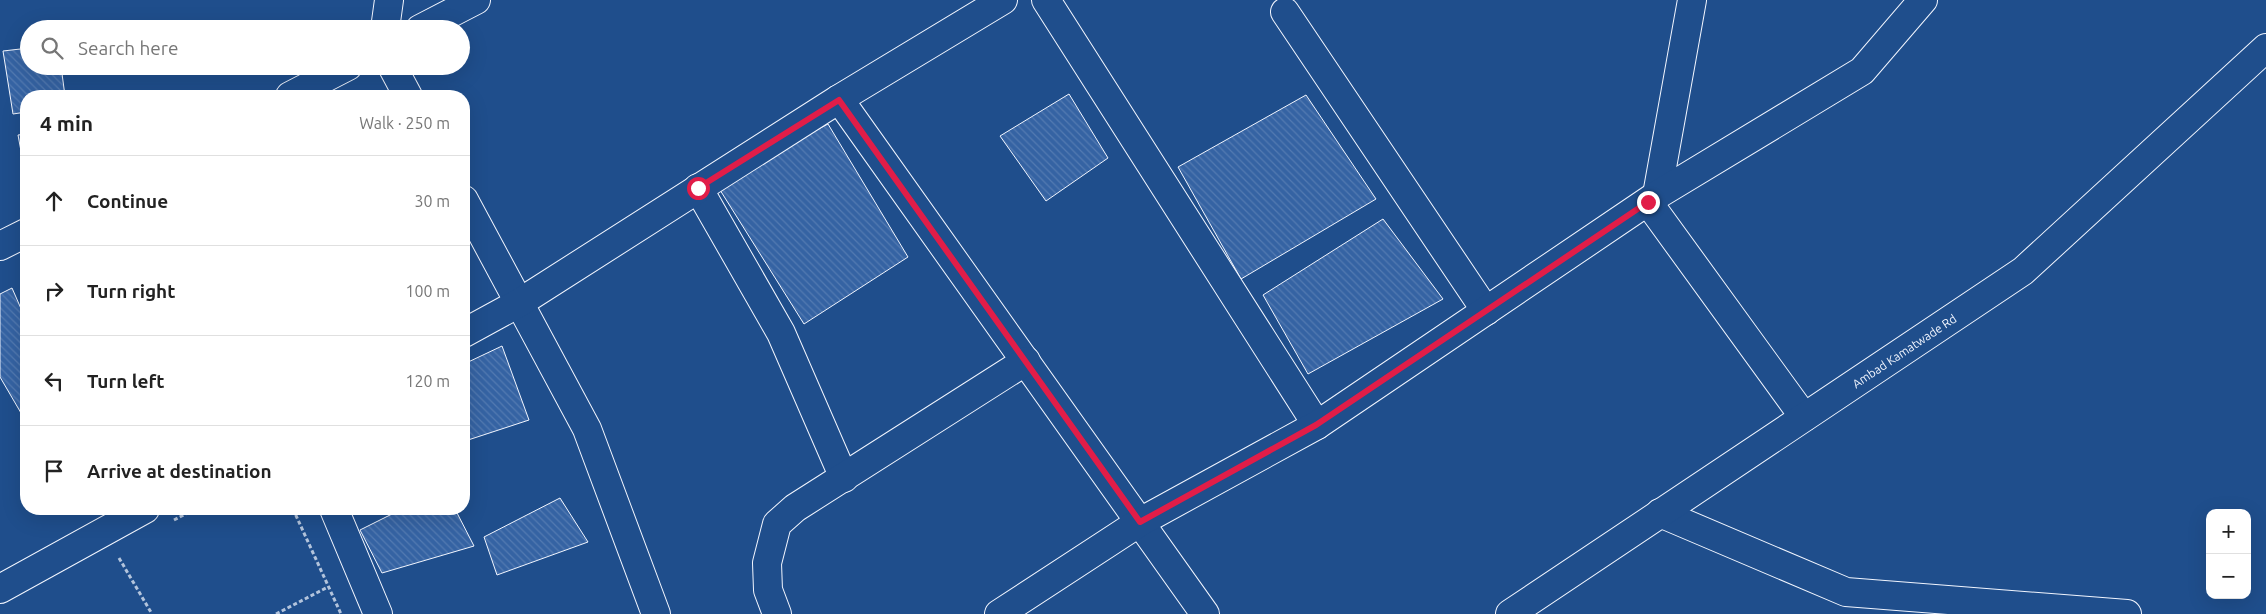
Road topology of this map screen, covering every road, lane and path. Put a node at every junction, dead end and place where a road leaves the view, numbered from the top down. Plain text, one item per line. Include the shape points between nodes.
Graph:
1 (389, 0) edge
2 (476, 0) edge
3 (1003, 0) edge
4 (1046, 0) edge
5 (1692, 0) edge
6 (1923, 0) edge
7 (1285, 12) dead end
8 (386, 20) edge
9 (437, 20) edge
10 (2266, 48) edge
11 (331, 75) edge
12 (397, 75) edge
13 (302, 90) edge
14 (405, 90) edge
15 (839, 100) junction
16 (698, 188) junction
17 (1653, 198) junction
18 (470, 211) edge
19 (20, 235) edge
20 (0, 246) edge
21 (519, 302) junction
22 (1486, 311) junction
23 (470, 330) edge
24 (1026, 361) junction
25 (1804, 417) junction
26 (1316, 425) junction
27 (844, 478) junction
28 (1660, 513) junction
29 (134, 515) edge
30 (296, 515) edge
31 (337, 515) edge
32 (1140, 522) junction
33 (115, 551) dead end
34 (328, 587) junction
35 (0, 589) edge
36 (1845, 603) edge
37 (152, 614) edge
38 (276, 614) edge
39 (341, 614) edge
40 (378, 614) edge
41 (656, 614) edge
42 (777, 614) edge
43 (999, 614) edge
44 (1205, 614) edge
45 (1510, 614) edge
46 (2127, 614) edge

1 - 8 street
2 - 9 street
3 - 15 street
4 - 26 street
5 - 17 street
6 - 17 street via 1862,71
7 - 22 street
10 - 25 street, Ambad Kamatwade Rd via 2023,271
11 - 13 street
12 - 14 street
15 - 16 street
15 - 24 street
16 - 21 street
16 - 27 street via 781,333
17 - 22 street
17 - 25 street
18 - 21 street
19 - 20 street
21 - 23 street
21 - 41 street via 587,429
22 - 26 street
24 - 27 street
24 - 32 street
25 - 28 street, Ambad Kamatwade Rd
26 - 32 street
27 - 42 street via 795,508 777,524 767,563 768,590
28 - 36 street
28 - 45 street, Ambad Kamatwade Rd
29 - 35 street
30 - 34 path
31 - 40 street
32 - 43 street
32 - 44 street
33 - 37 path
34 - 38 path
34 - 39 path
36 - 46 street

